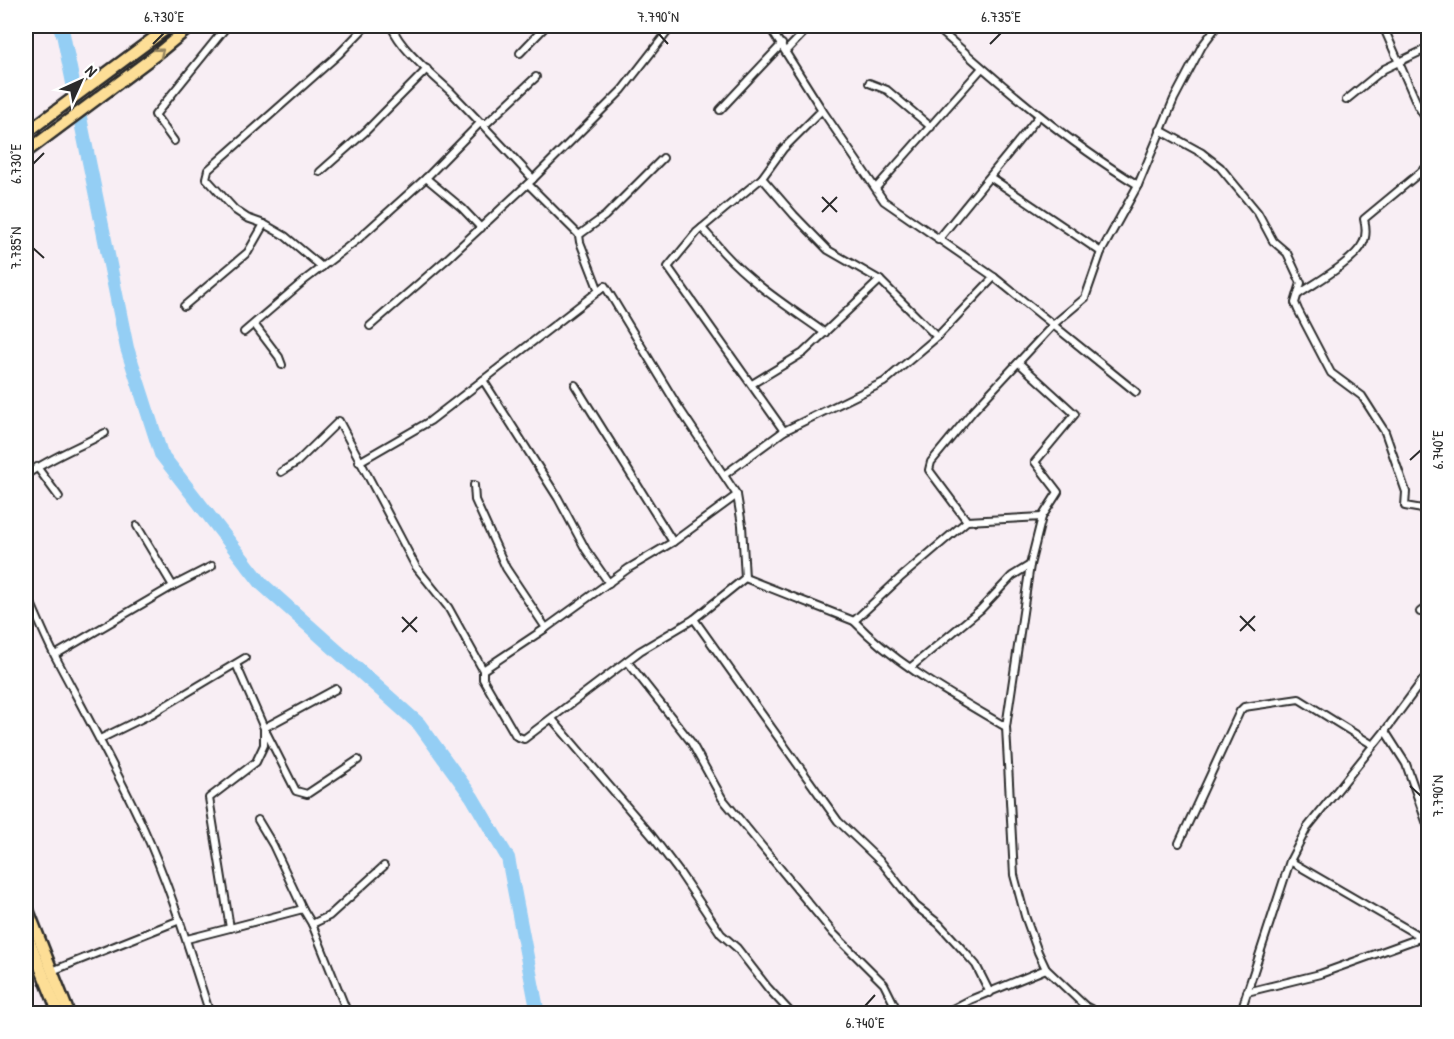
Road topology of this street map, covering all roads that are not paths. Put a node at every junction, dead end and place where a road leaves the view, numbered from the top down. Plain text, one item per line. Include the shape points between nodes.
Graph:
1 (170, 26) edge
2 (191, 26) edge
3 (227, 26) edge
4 (366, 26) edge
5 (392, 26) edge
6 (546, 26) edge
7 (672, 26) edge
8 (769, 26) edge
9 (810, 26) edge
10 (935, 26) edge
11 (1217, 26) edge
12 (1383, 26) edge
13 (782, 44) junction
14 (1428, 48) edge
15 (786, 51) junction
16 (520, 53) dead end
17 (1398, 62) junction
18 (982, 68) junction
19 (427, 69) junction
20 (536, 77) dead end
21 (869, 83) dead end
22 (1346, 99) dead end
23 (720, 110) dead end
24 (822, 110) junction
25 (1039, 116) junction
26 (1428, 122) edge
27 (480, 123) junction
28 (930, 127) junction
29 (1160, 130) junction
30 (26, 133) edge
31 (174, 141) dead end
32 (26, 152) edge
33 (663, 158) dead end
34 (1428, 166) edge
35 (320, 172) dead end
36 (990, 177) junction
37 (426, 178) junction
38 (762, 178) junction
39 (531, 182) junction
40 (1138, 185) junction
41 (876, 188) junction
42 (264, 224) junction
43 (481, 228) junction
44 (702, 228) junction
45 (579, 235) junction
46 (938, 240) junction
47 (1101, 252) junction
48 (322, 267) junction
49 (994, 277) junction
50 (880, 280) junction
51 (599, 291) junction
52 (1299, 294) junction
53 (184, 306) dead end
54 (254, 324) junction
55 (1054, 324) junction
56 (370, 326) dead end
57 (244, 332) dead end
58 (825, 333) junction
59 (937, 337) junction
60 (1019, 363) junction
61 (282, 365) dead end
62 (483, 380) junction
63 (752, 384) junction
64 (575, 385) dead end
65 (1136, 392) dead end
66 (784, 431) junction
67 (105, 433) dead end
68 (359, 462) junction
69 (37, 467) junction
70 (281, 472) dead end
71 (26, 475) edge
72 (723, 475) junction
73 (474, 485) dead end
74 (737, 495) junction
75 (59, 497) dead end
76 (1428, 510) edge
77 (1042, 517) junction
78 (968, 521) junction
79 (137, 526) dead end
80 (673, 542) junction
81 (1030, 565) junction
82 (212, 566) dead end
83 (745, 578) junction
84 (609, 583) junction
85 (173, 586) junction
86 (26, 592) edge
87 (1428, 606) edge
88 (1420, 612) dead end
89 (694, 619) junction
90 (854, 621) junction
91 (546, 628) junction
92 (55, 655) junction
93 (245, 658) dead end
94 (627, 661) junction
95 (236, 664) junction
96 (911, 667) junction
97 (483, 670) junction
98 (1428, 673) edge
99 (336, 689) dead end
100 (552, 719) junction
101 (1006, 727) junction
102 (264, 729) junction
103 (1385, 731) junction
104 (100, 740) junction
105 (1373, 745) junction
106 (358, 760) dead end
107 (258, 820) dead end
108 (1428, 823) edge
109 (1179, 843) dead end
110 (1290, 861) junction
111 (384, 866) dead end
112 (26, 905) edge
113 (303, 909) junction
114 (180, 920) junction
115 (312, 924) junction
116 (230, 928) junction
117 (26, 932) edge
118 (1425, 936) edge
119 (187, 939) junction
120 (1046, 969) junction
121 (52, 971) junction
122 (1247, 992) junction
123 (990, 993) junction
124 (1085, 1006) junction
125 (347, 1011) edge
126 (59, 1014) edge
127 (69, 1014) edge
128 (210, 1014) edge
129 (336, 1014) edge
130 (792, 1014) edge
131 (900, 1014) edge
132 (944, 1014) edge
133 (1077, 1014) edge
134 (1100, 1014) edge
135 (1240, 1014) edge

1 - 30 highway
32 -> 2 highway
3 - 31 street via 154,114
4 - 42 street via 208,170 206,178 235,210
5 - 19 street via 397,39
6 - 16 street
7 - 39 street via 622,90
8 - 13 street
9 - 15 street
10 - 18 street
11 - 29 street via 1202,46
12 - 17 street
13 - 15 street
13 - 23 street
14 - 17 street
15 - 24 street
17 - 22 street
17 - 26 street
18 - 25 street
18 - 28 street
19 - 27 street
19 - 35 street
20 - 27 street via 487,123
21 - 28 street via 887,90
24 - 38 street via 783,149
24 - 41 street
25 - 36 street
25 - 40 street
27 - 37 street
27 - 39 street
28 - 41 street
29 - 40 street
29 - 52 street via 1220,167 1258,213 1273,241 1287,253 1301,283
33 - 45 street via 605,216
34 - 52 street via 1364,219 1363,244 1343,265
36 - 46 street
36 - 47 street
37 - 43 street
37 - 48 street
38 - 44 street
38 - 50 street via 828,250
39 - 43 street
39 - 45 street
40 - 47 street
41 - 46 street via 884,201
42 - 48 street
42 - 53 street via 248,252
43 - 56 street
44 - 58 street via 749,276
44 - 63 street via 668,267
45 - 51 street
46 - 49 street
47 - 55 street via 1085,298
48 - 54 street
49 - 55 street
49 - 59 street
50 - 58 street
50 - 59 street
51 - 62 street
51 - 72 street via 605,286
52 - 76 street via 1295,303 1331,373 1362,396 1385,432 1406,492 1405,506
54 - 57 street
54 - 61 street
55 - 60 street
55 - 65 street
58 - 63 street via 802,353
59 - 66 street via 884,382
60 - 77 street via 1075,414 1035,462 1058,492
60 - 78 street via 931,462 929,470
62 - 68 street via 430,421
62 - 84 street
63 - 66 street
64 - 80 street
66 - 72 street
67 - 69 street
68 - 70 street via 339,421 297,462
68 - 97 street via 416,567 448,607
69 - 71 street
69 - 75 street
72 - 74 street
73 - 91 street via 475,500 506,568
74 - 80 street
74 - 83 street
77 - 78 street
77 - 81 street
78 - 90 street
79 - 85 street
80 - 84 street
81 - 96 street via 1012,576 980,610
81 - 101 street
82 - 85 street
83 - 89 street
83 - 90 street
84 - 91 street
85 - 92 street
86 - 92 street
87 - 88 street
89 - 94 street
89 - 123 street via 838,821 976,964
90 - 96 street
91 - 97 street
92 - 104 street
93 - 95 street
94 - 100 street
94 - 131 street via 691,742 722,798 834,934 884,984
95 - 102 street
95 - 104 street
96 - 101 street
97 - 100 street via 483,679 516,736 527,738
98 - 103 street
99 - 102 street
100 - 130 street via 652,836 721,934
101 - 120 street via 1014,875
102 - 106 street via 296,791 306,794
102 - 116 street via 264,745 256,762 209,798
103 - 105 street
103 - 108 street via 1406,764
104 - 114 street via 142,824
105 - 109 street via 1299,699 1244,707
105 - 110 street via 1307,828
107 - 113 street
110 - 118 street
110 - 122 street
111 - 115 street via 329,916
112 - 121 highway
113 - 115 street
113 - 116 street
114 - 119 street
114 - 121 street
115 - 125 street
116 - 119 street
117 - 126 highway
118 - 122 street via 1320,974
119 - 128 street
120 - 123 street
120 - 124 street
121 - 127 highway
122 - 135 street
123 - 132 street
124 - 133 street
124 - 134 street
125 - 129 street

